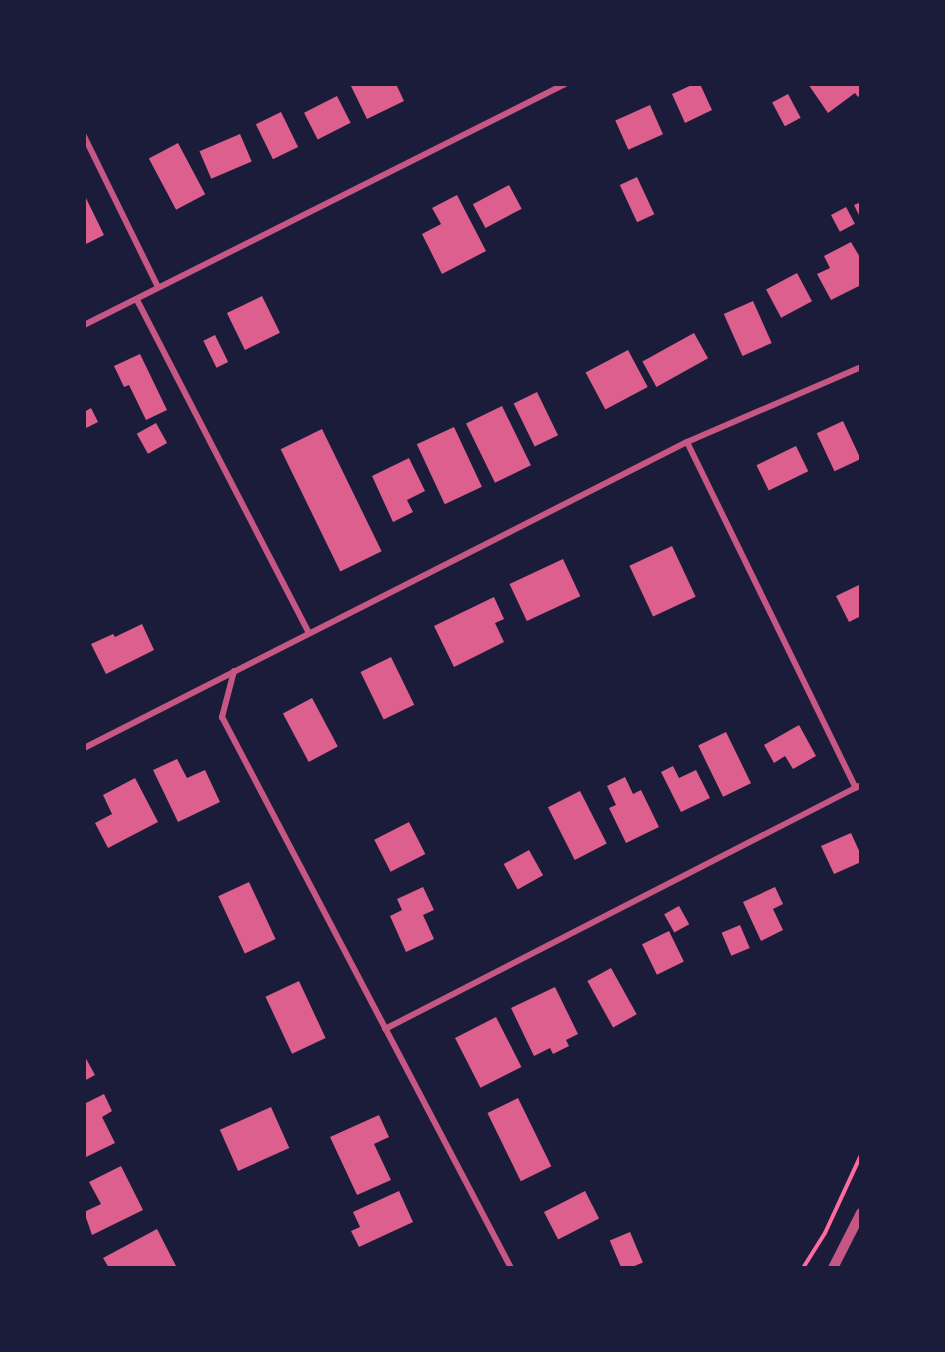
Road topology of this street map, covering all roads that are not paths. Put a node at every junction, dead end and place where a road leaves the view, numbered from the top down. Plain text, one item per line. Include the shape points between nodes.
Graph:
1 (565, 84) edge
2 (84, 136) edge
3 (158, 286) junction
4 (137, 300) junction
5 (84, 324) edge
6 (861, 367) edge
7 (687, 442) junction
8 (309, 633) junction
9 (234, 670) junction
10 (84, 748) edge
11 (858, 786) edge
12 (385, 1029) junction
13 (861, 1213) edge
14 (511, 1268) edge
15 (833, 1268) edge

1 - 3 street
2 - 3 street
3 - 4 street
4 - 5 street
4 - 8 street
6 - 7 street
7 - 8 street
7 - 11 street
8 - 9 street
9 - 10 street
9 - 12 street via 222,717
11 - 12 street
12 - 14 street
13 - 15 street

